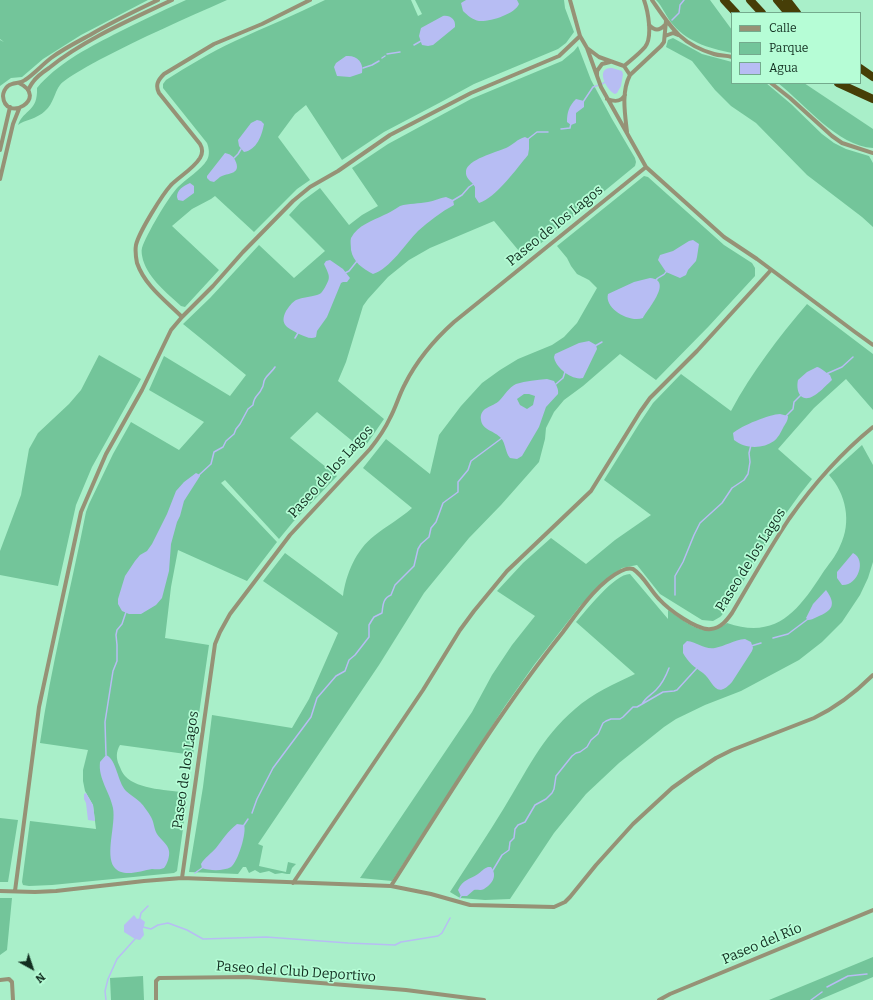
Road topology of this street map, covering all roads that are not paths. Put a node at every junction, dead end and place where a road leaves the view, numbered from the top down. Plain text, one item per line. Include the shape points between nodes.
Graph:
1 (158, 0) edge
2 (172, 0) edge
3 (310, 0) edge
4 (570, 0) edge
5 (644, 0) edge
6 (652, 0) edge
7 (724, 0) edge
8 (730, 0) edge
9 (750, 0) edge
10 (777, 0) edge
11 (787, 0) edge
12 (655, 4) junction
13 (646, 8) junction
14 (735, 12) edge
15 (740, 12) edge
16 (761, 12) edge
17 (787, 12) edge
18 (796, 12) edge
19 (666, 23) junction
20 (649, 25) junction
21 (678, 35) junction
22 (580, 36) junction
23 (665, 36) junction
24 (587, 48) junction
25 (731, 57) edge
26 (612, 62) junction
27 (624, 66) junction
28 (861, 69) edge
29 (630, 74) junction
30 (596, 76) junction
31 (873, 77) edge
32 (19, 83) junction
33 (772, 84) edge
34 (840, 84) edge
35 (848, 84) edge
36 (28, 90) junction
37 (2, 93) edge
38 (625, 94) junction
39 (871, 98) edge
40 (607, 99) junction
41 (6, 103) junction
42 (0, 104) edge
43 (10, 107) junction
44 (19, 109) junction
45 (628, 135) junction
46 (0, 150) edge
47 (873, 152) edge
48 (646, 167) junction
49 (0, 179) edge
50 (771, 270) junction
51 (182, 317) junction
52 (873, 345) edge
53 (873, 427) edge
54 (873, 675) edge
55 (182, 878) junction
56 (293, 883) junction
57 (391, 886) junction
58 (0, 891) edge
59 (15, 892) junction
60 (873, 910) edge
61 (0, 980) edge
62 (455, 998) edge
63 (13, 1000) edge
64 (156, 1000) edge
65 (484, 1000) edge
66 (659, 1000) edge

1 - 32 street via 72,45
2 - 36 street via 74,50 41,74
3 - 51 street via 214,44 164,74 158,81 160,93 203,150 200,159 172,184 160,200 140,236 136,253 138,265 150,285
4 - 22 street
5 - 13 street
6 - 12 street
7 - 14 highway
8 - 15 highway
9 - 16 highway
10 - 17 highway
11 - 18 highway
12 - 13 street
12 - 19 street
13 - 20 street
19 - 20 street via 660,30 655,30
19 - 21 street
19 - 23 street
20 - 27 street via 650,35 647,44
21 - 23 street
21 - 25 street via 703,50
22 - 24 street
22 - 51 street via 559,56 481,88 390,135 310,187 293,201
23 - 29 street via 659,50
24 - 26 street
24 - 30 street
26 - 27 street
26 - 30 street via 602,64
27 - 29 street
28 - 31 highway
29 - 38 street
30 - 40 street
32 - 36 street
32 - 37 street via 13,83
33 - 47 street via 842,143
34 - 39 highway
35 - 39 highway
36 - 44 street via 28,102
37 - 41 street
38 - 40 street via 619,101
38 - 45 street
40 - 45 street
41 - 42 street
41 - 43 street
43 - 44 street
43 - 46 street
44 - 49 street
45 - 48 street
48 - 50 street via 715,230
48 - 55 street, Paseo de los Lagos via 454,322 433,342 412,372 380,437 290,535 230,614 215,644
50 - 52 street
50 - 56 street via 650,398 591,491 507,571 474,611
51 - 59 street via 166,339 142,390 106,454 80,512 39,706
53 - 57 street, Paseo de los Lagos via 836,462 807,496 768,552 732,613 719,626 712,629 702,628 677,614 659,600 633,569 622,570 603,584 543,657 493,728
54 - 57 street via 852,695 826,712 732,750 692,773 633,824 570,897 560,905 470,905
55 - 56 street
55 - 59 street via 56,891
56 - 57 street
58 - 59 street
60 - 66 street, Paseo del Río
61 - 63 street via 12,982
62 - 64 street, Paseo del Club Deportivo via 406,990 247,977 159,978 156,981
62 - 65 street, Paseo del Club Deportivo

